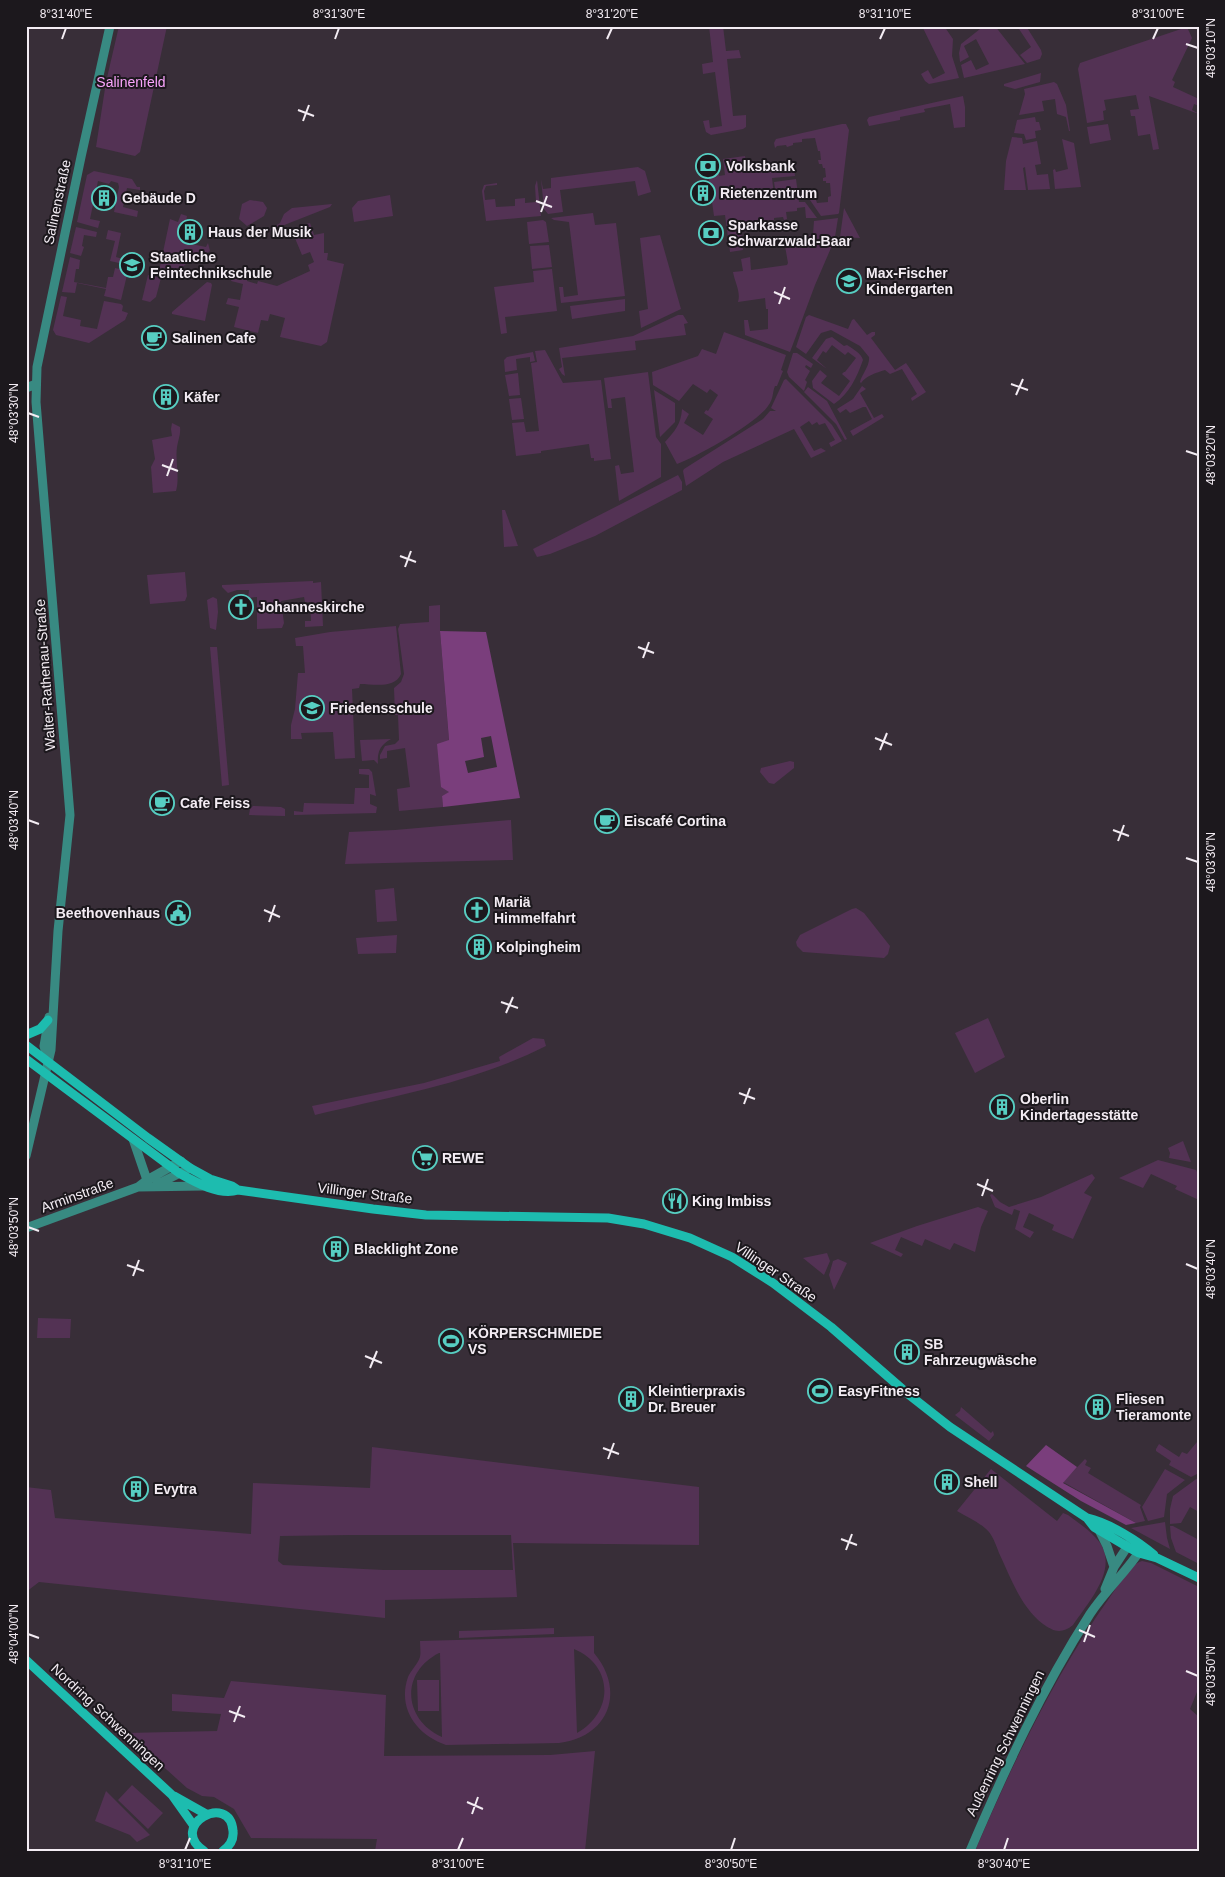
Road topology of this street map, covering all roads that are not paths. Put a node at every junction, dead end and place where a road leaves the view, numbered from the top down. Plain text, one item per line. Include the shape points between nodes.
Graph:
1 (110, 26) edge
2 (36, 384) junction
3 (26, 388) edge
4 (53, 996) junction
5 (48, 1020) junction
6 (26, 1035) edge
7 (26, 1045) edge
8 (26, 1059) edge
9 (48, 1061) junction
10 (45, 1073) junction
11 (133, 1139) junction
12 (26, 1156) edge
13 (181, 1162) junction
14 (172, 1167) junction
15 (190, 1168) junction
16 (179, 1173) junction
17 (150, 1183) junction
18 (204, 1186) junction
19 (238, 1190) junction
20 (26, 1228) edge
21 (1087, 1518) junction
22 (1099, 1530) junction
23 (1130, 1543) junction
24 (1141, 1549) junction
25 (1114, 1566) junction
26 (1199, 1578) edge
27 (1101, 1598) junction
28 (26, 1660) edge
29 (172, 1795) junction
30 (206, 1814) junction
31 (194, 1826) junction
32 (232, 1841) junction
33 (204, 1851) edge
34 (223, 1851) edge
35 (238, 1851) edge
36 (970, 1851) edge

1 - 2 street, Salinenstraße via 60,252
2 - 3 street
2 - 4 street, Walter-Rathenau-Straße via 70,815
4 - 5 street
4 - 9 street via 54,1021
5 - 6 main road via 40,1029
5 - 9 street via 44,1046
7 - 9 main road, Villinger Straße
8 - 10 main road, Villinger Straße
9 - 10 street
9 - 13 main road, Villinger Straße
10 - 11 main road, Villinger Straße
10 - 12 street
11 - 14 main road, Villinger Straße
11 - 17 street
13 - 14 street, Arminstraße
13 - 15 main road, Villinger Straße
14 - 16 main road, Villinger Straße
14 - 17 street, Arminstraße
15 - 16 street, Arminstraße
15 - 19 main road, Villinger Straße
16 - 17 street, Arminstraße
16 - 18 main road, Villinger Straße
17 - 18 street, Arminstraße
17 - 20 street, Arminstraße
18 - 19 main road, Villinger Straße via 231,1192
19 - 21 main road, Villinger Straße via 397,1212 608,1218 644,1224 697,1241 732,1257 773,1283 831,1327 932,1413
21 - 22 main road, Villinger Straße
21 - 23 main road, Villinger Straße
22 - 23 main road, Villinger Straße
22 - 25 street
23 - 24 main road, Villinger Straße
23 - 25 street, Außenring Schwenningen
24 - 26 main road, Villinger Straße
24 - 27 street, Außenring Schwenningen
25 - 27 street, Außenring Schwenningen
27 - 36 street, Außenring Schwenningen via 1034,1710
28 - 29 main road, Nordring Schwenningen
29 - 30 main road, Nordring Schwenningen
29 - 31 main road, Nordring Schwenningen
30 - 31 main road
30 - 32 main road, Nordring Schwenningen via 226,1817 233,1828
31 - 33 main road, Nordring Schwenningen via 195,1840
32 - 34 main road
32 - 35 main road

